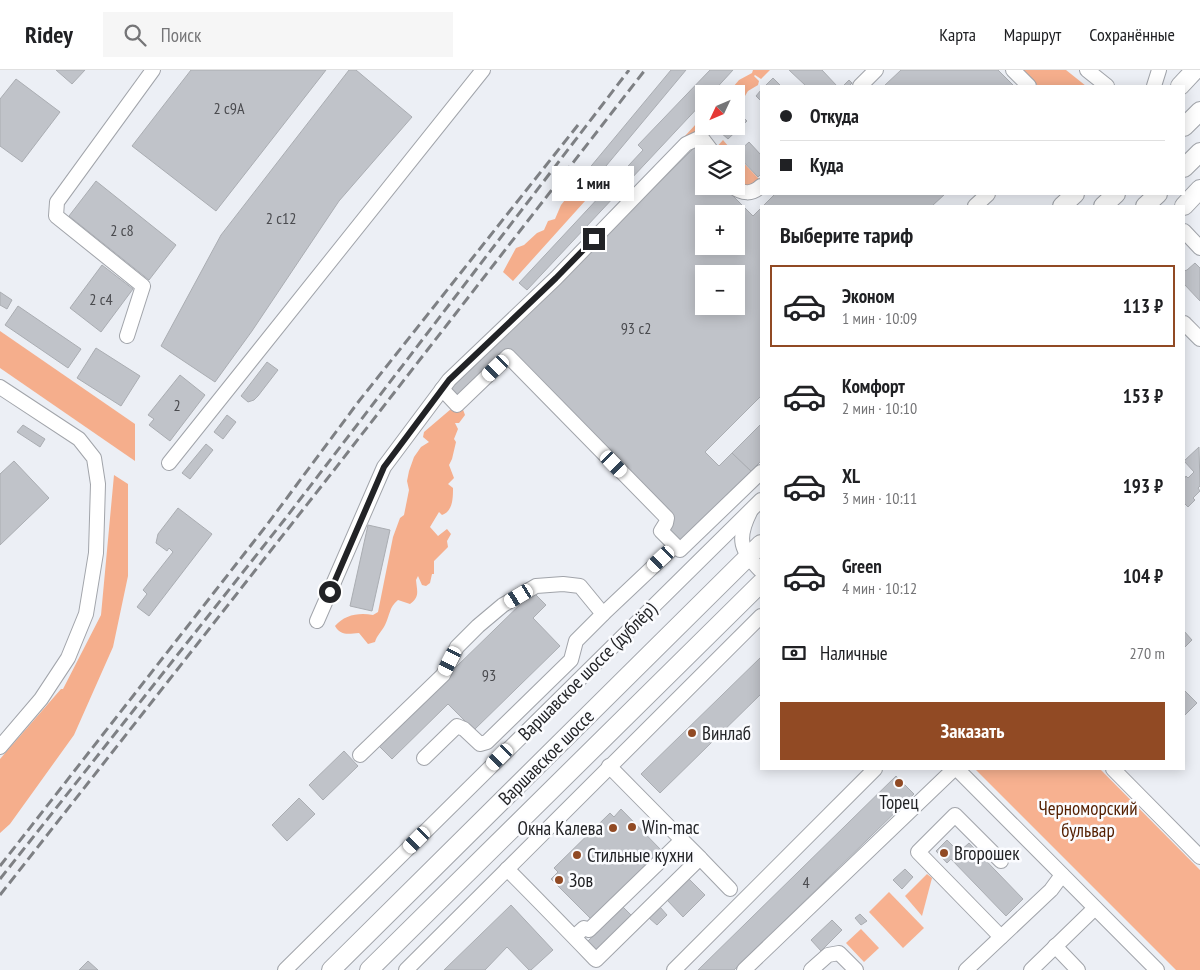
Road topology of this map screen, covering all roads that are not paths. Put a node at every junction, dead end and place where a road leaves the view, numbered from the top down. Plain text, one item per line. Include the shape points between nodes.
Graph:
1 (153, 70) edge
2 (483, 70) edge
3 (876, 70) edge
4 (1013, 70) edge
5 (1087, 70) edge
6 (1159, 70) edge
7 (1195, 70) edge
8 (861, 85) edge
9 (1028, 85) edge
10 (1106, 85) edge
11 (1154, 85) edge
12 (1181, 85) edge
13 (1200, 111) edge
14 (1185, 126) edge
15 (707, 145) edge
16 (1200, 152) edge
17 (1185, 167) edge
18 (760, 187) edge
19 (1200, 189) edge
20 (745, 193) edge
21 (987, 195) edge
22 (1074, 195) edge
23 (1115, 195) edge
24 (1157, 195) edge
25 (976, 205) edge
26 (1063, 205) edge
27 (1104, 205) edge
28 (1146, 205) edge
29 (1185, 205) edge
30 (1185, 232) edge
31 (1200, 248) edge
32 (1185, 324) edge
33 (127, 336) dead end
34 (1200, 339) edge
35 (0, 387) edge
36 (442, 389) junction
37 (169, 463) dead end
38 (760, 473) edge
39 (756, 505) edge
40 (760, 545) edge
41 (675, 546) junction
42 (748, 558) junction
43 (760, 570) edge
44 (760, 584) edge
45 (603, 614) junction
46 (760, 617) edge
47 (317, 621) dead end
48 (529, 702) junction
49 (542, 716) junction
50 (0, 748) edge
51 (360, 755) dead end
52 (424, 758) dead end
53 (609, 766) junction
54 (874, 770) edge
55 (954, 770) edge
56 (956, 770) edge
57 (1114, 770) edge
58 (682, 840) junction
59 (1200, 857) edge
60 (700, 858) junction
61 (1002, 861) dead end
62 (507, 869) junction
63 (1062, 875) junction
64 (730, 889) dead end
65 (1095, 908) junction
66 (574, 937) junction
67 (1001, 937) junction
68 (1055, 946) junction
69 (1040, 967) edge
70 (285, 970) edge
71 (331, 970) edge
72 (369, 970) edge
73 (406, 970) edge
74 (674, 970) edge
75 (744, 970) edge
76 (812, 970) edge
77 (856, 970) edge
78 (966, 970) edge
79 (1078, 970) edge
80 (1157, 970) edge

1 - 33 street via 57,202 56,216 143,286
2 - 37 street
3 - 8 street
4 - 9 street
5 - 10 street
6 - 11 street
7 - 12 main road
13 - 14 main road
15 - 36 street via 701,137 686,144
16 - 17 main road
18 - 20 street
19 - 29 main road
21 - 25 street
22 - 26 main road
23 - 27 main road
24 - 28 main road
30 - 31 street
32 - 34 street
35 - 50 street via 79,439 94,458 98,484 96,553 86,614 68,658 41,699
36 - 41 street via 457,405 508,356 667,518 661,531
36 - 47 street via 384,467
38 - 41 street via 680,550
39 - 42 street via 745,522 742,536 742,548
39 - 49 street, Варшавское шоссе (дублёр) via 686,564
40 - 42 main road, Варшавское шоссе
41 - 45 street
42 - 43 street
42 - 71 main road, Варшавское шоссе
44 - 72 main road, Варшавское шоссе
45 - 48 street via 576,641 571,660
45 - 51 street via 580,586 563,584 536,586 503,605 457,647 443,675
46 - 53 street
48 - 49 street
48 - 52 street via 488,742 480,744 457,726
49 - 70 street, Варшавское шоссе (дублёр)
53 - 58 street
53 - 62 street
54 - 74 street
55 - 75 street
56 - 63 street
57 - 59 street
58 - 60 street
58 - 66 street via 590,930 584,928
60 - 64 street
60 - 66 street via 596,960 589,949
61 - 67 street via 955,815 918,852
62 - 66 street
62 - 73 street
63 - 65 street
63 - 67 street via 1051,890
65 - 68 street
65 - 80 street
67 - 78 street
68 - 69 street
68 - 79 street
76 - 77 street via 828,955 838,953

